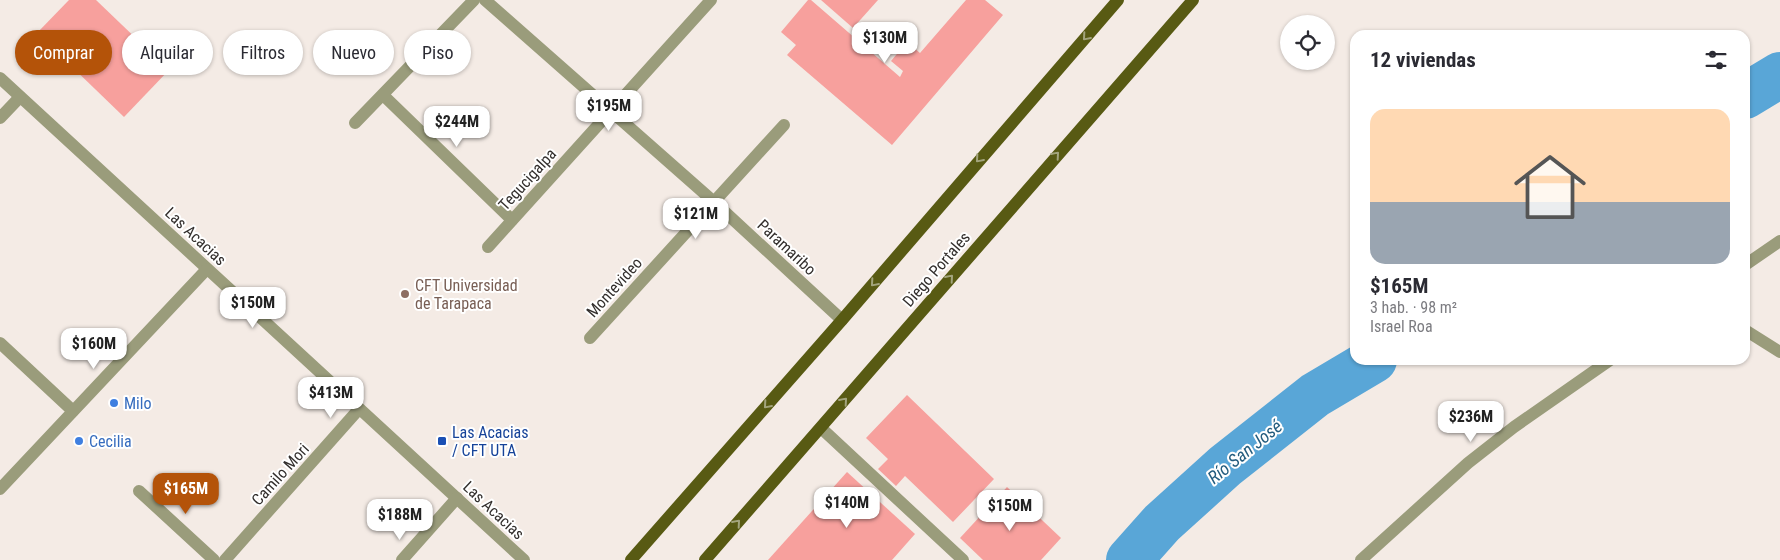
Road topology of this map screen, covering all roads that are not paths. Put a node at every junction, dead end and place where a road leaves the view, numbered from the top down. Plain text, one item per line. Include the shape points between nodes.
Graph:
1 (474, 0) edge
2 (485, 0) edge
3 (712, 0) edge
4 (1118, 0) edge
5 (1193, 0) edge
6 (0, 78) edge
7 (383, 95) junction
8 (20, 97) junction
9 (610, 110) junction
10 (0, 118) edge
11 (355, 123) dead end
12 (784, 125) dead end
13 (713, 201) junction
14 (512, 220) junction
15 (1780, 241) edge
16 (488, 247) dead end
17 (1750, 262) edge
18 (207, 269) junction
19 (842, 320) junction
20 (1750, 333) edge
21 (590, 338) dead end
22 (0, 343) edge
23 (1780, 352) edge
24 (1603, 365) edge
25 (359, 409) junction
26 (74, 411) junction
27 (820, 428) junction
28 (0, 489) edge
29 (138, 491) dead end
30 (457, 498) junction
31 (214, 560) edge
32 (225, 560) edge
33 (402, 560) edge
34 (524, 560) edge
35 (630, 560) edge
36 (705, 560) edge
37 (963, 560) edge
38 (1360, 560) edge

1 - 7 street
2 - 9 street, Paramaribo
3 - 9 street, Tegucigalpa
4 -> 19 main road
27 -> 5 main road, Diego Portales
6 - 8 street, Las Acacias
7 - 11 street
7 - 14 street
8 - 10 street
8 - 18 street, Las Acacias
9 - 13 street, Paramaribo
9 - 14 street, Tegucigalpa
12 - 13 street, Montevideo
13 - 19 street, Paramaribo
13 - 21 street, Montevideo
14 - 16 street, Tegucigalpa
15 - 17 street
18 - 25 street, Las Acacias
18 - 26 street
19 -> 35 main road
20 - 23 street
22 - 26 street
24 - 38 street via 1468,463
25 - 30 street, Las Acacias
25 - 32 street, Camilo Mori
26 - 28 street
36 -> 27 main road, Diego Portales
27 - 37 street
29 - 31 street
30 - 33 street
30 - 34 street, Las Acacias

